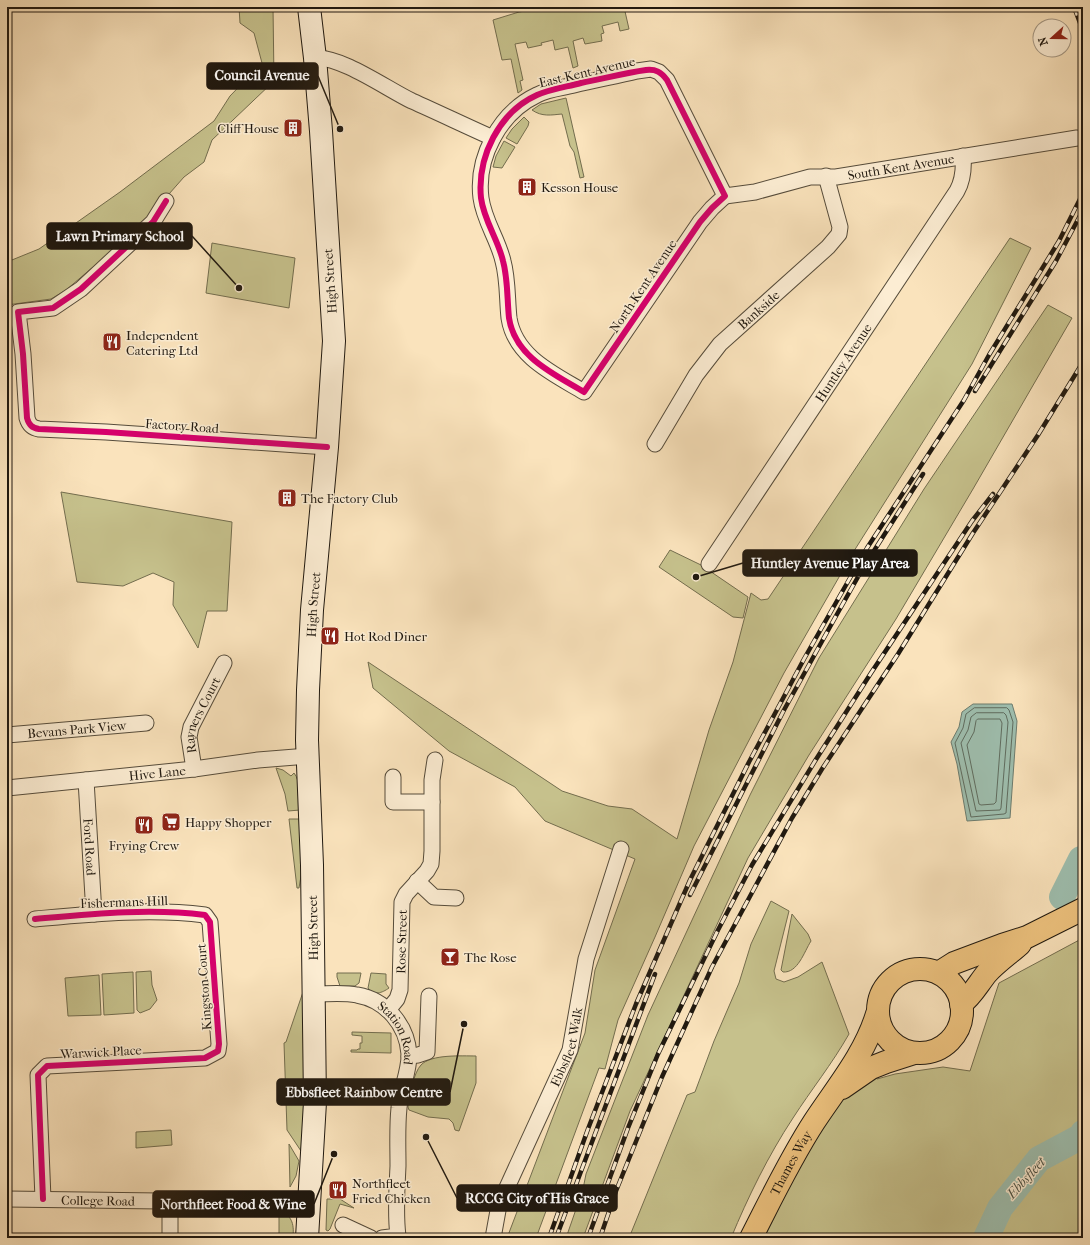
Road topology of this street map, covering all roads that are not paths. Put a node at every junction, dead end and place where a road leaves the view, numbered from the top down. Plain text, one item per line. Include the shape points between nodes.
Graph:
1 (309, 7) edge
2 (315, 58) junction
3 (493, 138) junction
4 (1077, 138) dead end
5 (963, 156) junction
6 (826, 176) junction
7 (725, 196) junction
8 (166, 201) dead end
9 (584, 392) joint
10 (655, 444) dead end
11 (327, 447) junction
12 (709, 564) dead end
13 (224, 663) dead end
14 (146, 723) dead end
15 (7, 735) edge
16 (308, 756) junction
17 (435, 760) dead end
18 (194, 769) junction
19 (393, 777) dead end
20 (86, 780) junction
21 (7, 788) edge
22 (432, 802) junction
23 (621, 849) dead end
24 (417, 881) junction
25 (456, 898) dead end
26 (94, 914) junction
27 (1074, 914) edge
28 (35, 918) dead end
29 (210, 922) joint
30 (1027, 938) junction
31 (940, 973) junction
32 (314, 994) junction
33 (429, 996) dead end
34 (961, 1004) junction
35 (388, 1010) junction
36 (877, 1014) junction
37 (218, 1051) joint
38 (914, 1053) junction
39 (409, 1056) junction
40 (835, 1092) junction
41 (7, 1198) edge
42 (43, 1199) junction
43 (170, 1201) junction
44 (309, 1203) junction
45 (343, 1225) dead end
46 (398, 1237) edge
47 (170, 1238) edge
48 (307, 1238) edge
49 (371, 1238) edge
50 (382, 1238) edge
51 (493, 1238) edge
52 (752, 1238) edge

1 - 2 main road, High Street
2 - 3 street via 323,57 337,61 411,100
2 - 11 main road, High Street via 334,337
3 - 7 street, East Kent Avenue via 504,121 536,95 637,71 653,70 667,80
3 - 9 street, East Kent Avenue via 486,153 482,172 481,199 503,261 509,318 513,332 519,345 531,358
4 - 5 street, South Kent Avenue
5 - 6 street, South Kent Avenue via 836,177
5 - 12 street, Huntley Avenue via 961,181 950,202
6 - 7 street, South Kent Avenue via 810,177 754,192
6 - 10 street, Bankside via 840,227 839,234 828,247 720,344 696,375
7 - 9 street, North Kent Avenue via 700,222
8 - 11 street, Factory Road via 153,222 81,289 53,308 18,312 27,418 30,426 36,429
11 - 16 main road, High Street via 310,640
13 - 18 street, Rayners Court via 191,727 189,737
14 - 15 street, Bevans Park View
16 - 18 street, Hive Lane
16 - 32 main road, High Street
17 - 22 street, Rose Street
18 - 20 street, Hive Lane
19 - 22 street via 393,802
20 - 21 street, Hive Lane
20 - 26 street, Ford Road
22 - 24 street, Rose Street via 431,864
23 - 51 street, Ebbsfleet Walk via 586,959 570,1050 499,1205
24 - 25 street via 434,897
24 - 35 street, Rose Street via 402,902 400,990 397,999
26 - 28 street, Fishermans Hill
26 - 29 street, Fishermans Hill via 180,912 205,915
27 - 30 main road
29 - 37 street, Kingston Court
30 - 31 main road via 954,963
30 - 34 main road via 996,964
31 - 34 main road via 956,990
31 - 36 main road via 923,970 897,976 882,994
32 - 35 street, Station Road via 361,996
32 - 44 main road, High Street via 315,1102
33 - 39 street via 427,1052
34 - 38 main road via 962,1018 958,1028 946,1042 930,1052
35 - 39 street, Station Road via 401,1026
36 - 38 main road via 883,1032 890,1041
36 - 40 main road, Thames Way via 863,1049
37 - 42 street, Warwick Place via 206,1058 47,1066 38,1075
38 - 40 main road, Thames Way via 871,1068
39 - 46 street, Station Road via 398,1118
40 - 52 main road, Thames Way via 793,1158
41 - 42 street, College Road
42 - 43 street, College Road
43 - 44 street, College Road
43 - 47 street
44 - 48 main road, High Street
45 - 49 street
46 - 50 street, Station Road

